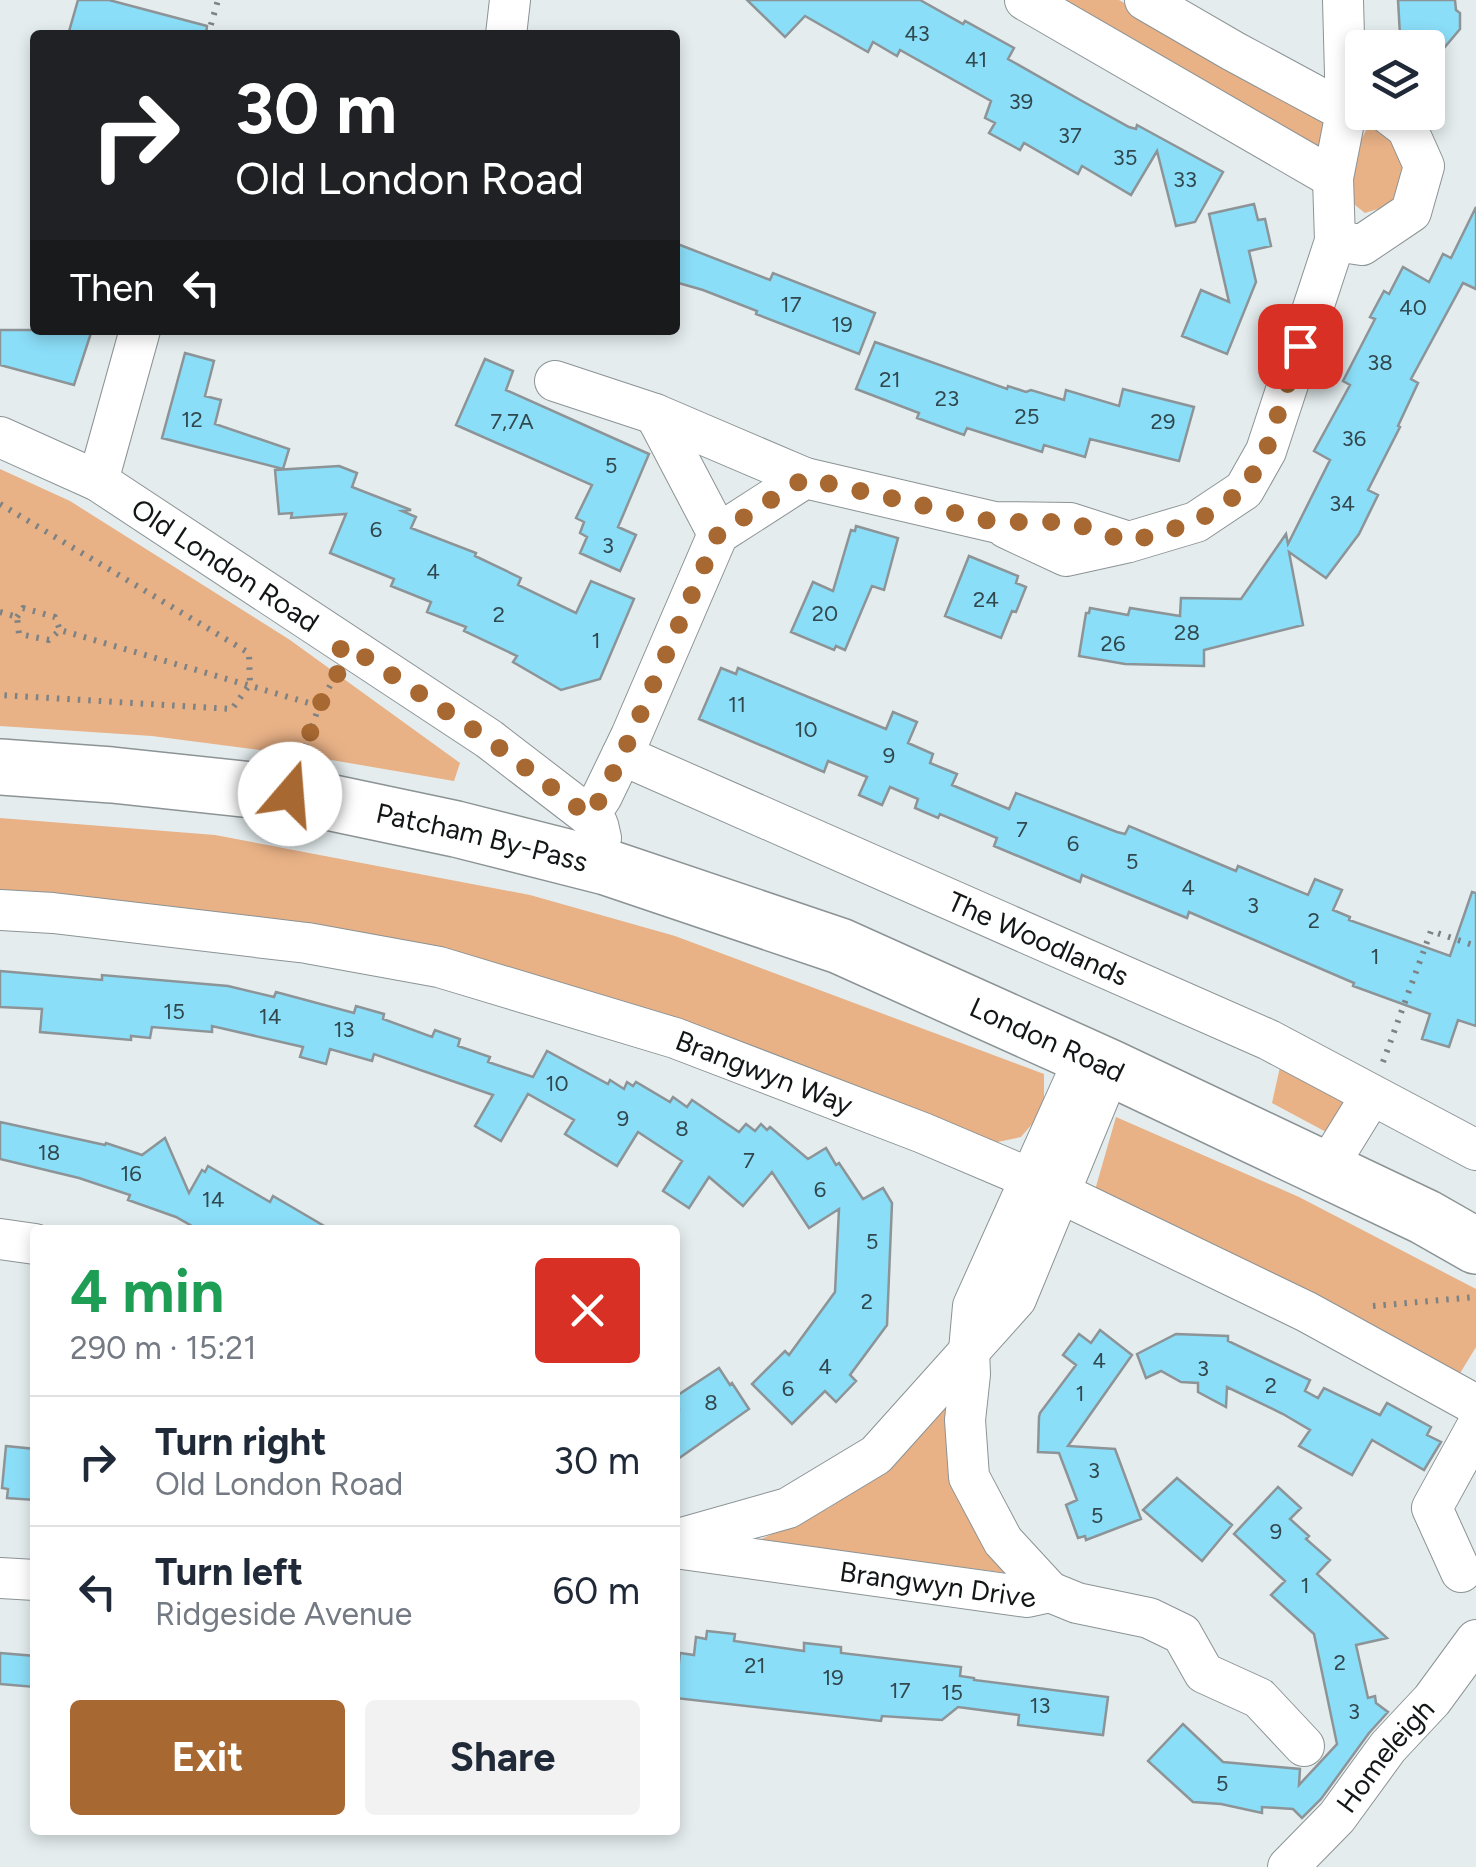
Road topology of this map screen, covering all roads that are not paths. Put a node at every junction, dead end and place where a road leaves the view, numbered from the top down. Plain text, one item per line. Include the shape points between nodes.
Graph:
1 (510, 0) edge
2 (1025, 0) edge
3 (1146, 0) edge
4 (1343, 0) edge
5 (507, 30) edge
6 (1346, 30) edge
7 (1234, 51) junction
8 (1345, 94) edge
9 (1205, 103) junction
10 (1345, 123) edge
11 (1408, 130) edge
12 (1333, 178) junction
13 (1335, 241) junction
14 (139, 335) edge
15 (555, 381) dead end
16 (655, 414) junction
17 (0, 438) edge
18 (805, 478) junction
19 (98, 482) junction
20 (718, 534) junction
21 (622, 755) junction
22 (0, 767) edge
23 (598, 842) junction
24 (0, 910) edge
25 (1098, 1062) junction
26 (1371, 1096) junction
27 (1476, 1150) edge
28 (1326, 1169) junction
29 (1045, 1186) junction
30 (0, 1239) edge
31 (30, 1243) edge
32 (1476, 1246) edge
33 (968, 1350) junction
34 (1476, 1404) edge
35 (1476, 1428) edge
36 (680, 1539) edge
37 (680, 1549) edge
38 (1462, 1572) dead end
39 (0, 1578) edge
40 (30, 1580) edge
41 (1050, 1592) junction
42 (1476, 1640) edge
43 (1304, 1746) dead end
44 (1288, 1867) edge

1 - 5 street
2 - 9 street
3 - 7 street
4 - 6 street
7 - 8 street
7 - 9 street
9 - 12 street
10 - 12 street
11 - 13 street via 1424,166 1412,212 1362,245
12 - 13 street
13 - 18 street via 1266,451 1244,490 1196,522 1066,556 994,522
14 - 19 street
15 - 16 street
16 - 18 street
16 - 20 street
17 - 19 street, Old London Road
18 - 20 street
19 - 23 street, Old London Road via 489,740
20 - 21 street
21 - 23 street via 602,796
21 - 26 street, The Woodlands via 1268,1040
22 - 23 highway, Patcham By-Pass via 290,794 456,828
23 - 25 highway, London Road
24 - 29 street, Brangwyn Way via 307,943 440,968 675,1038
25 - 28 highway, London Road
25 - 29 street
26 - 27 street, The Woodlands
26 - 28 street
28 - 32 highway, London Road
29 - 33 street via 1016,1298
29 - 34 street, Brangwyn Way via 1307,1312
30 - 31 street
33 - 36 street via 876,1455 788,1508
33 - 41 street, Brangwyn Drive via 969,1477 1003,1541
35 - 38 street via 1432,1508
37 - 41 street, Brangwyn Drive via 1026,1597
39 - 40 street
41 - 43 street via 1149,1618 1182,1634 1204,1673 1259,1698
42 - 44 street, Homeleigh via 1337,1817

